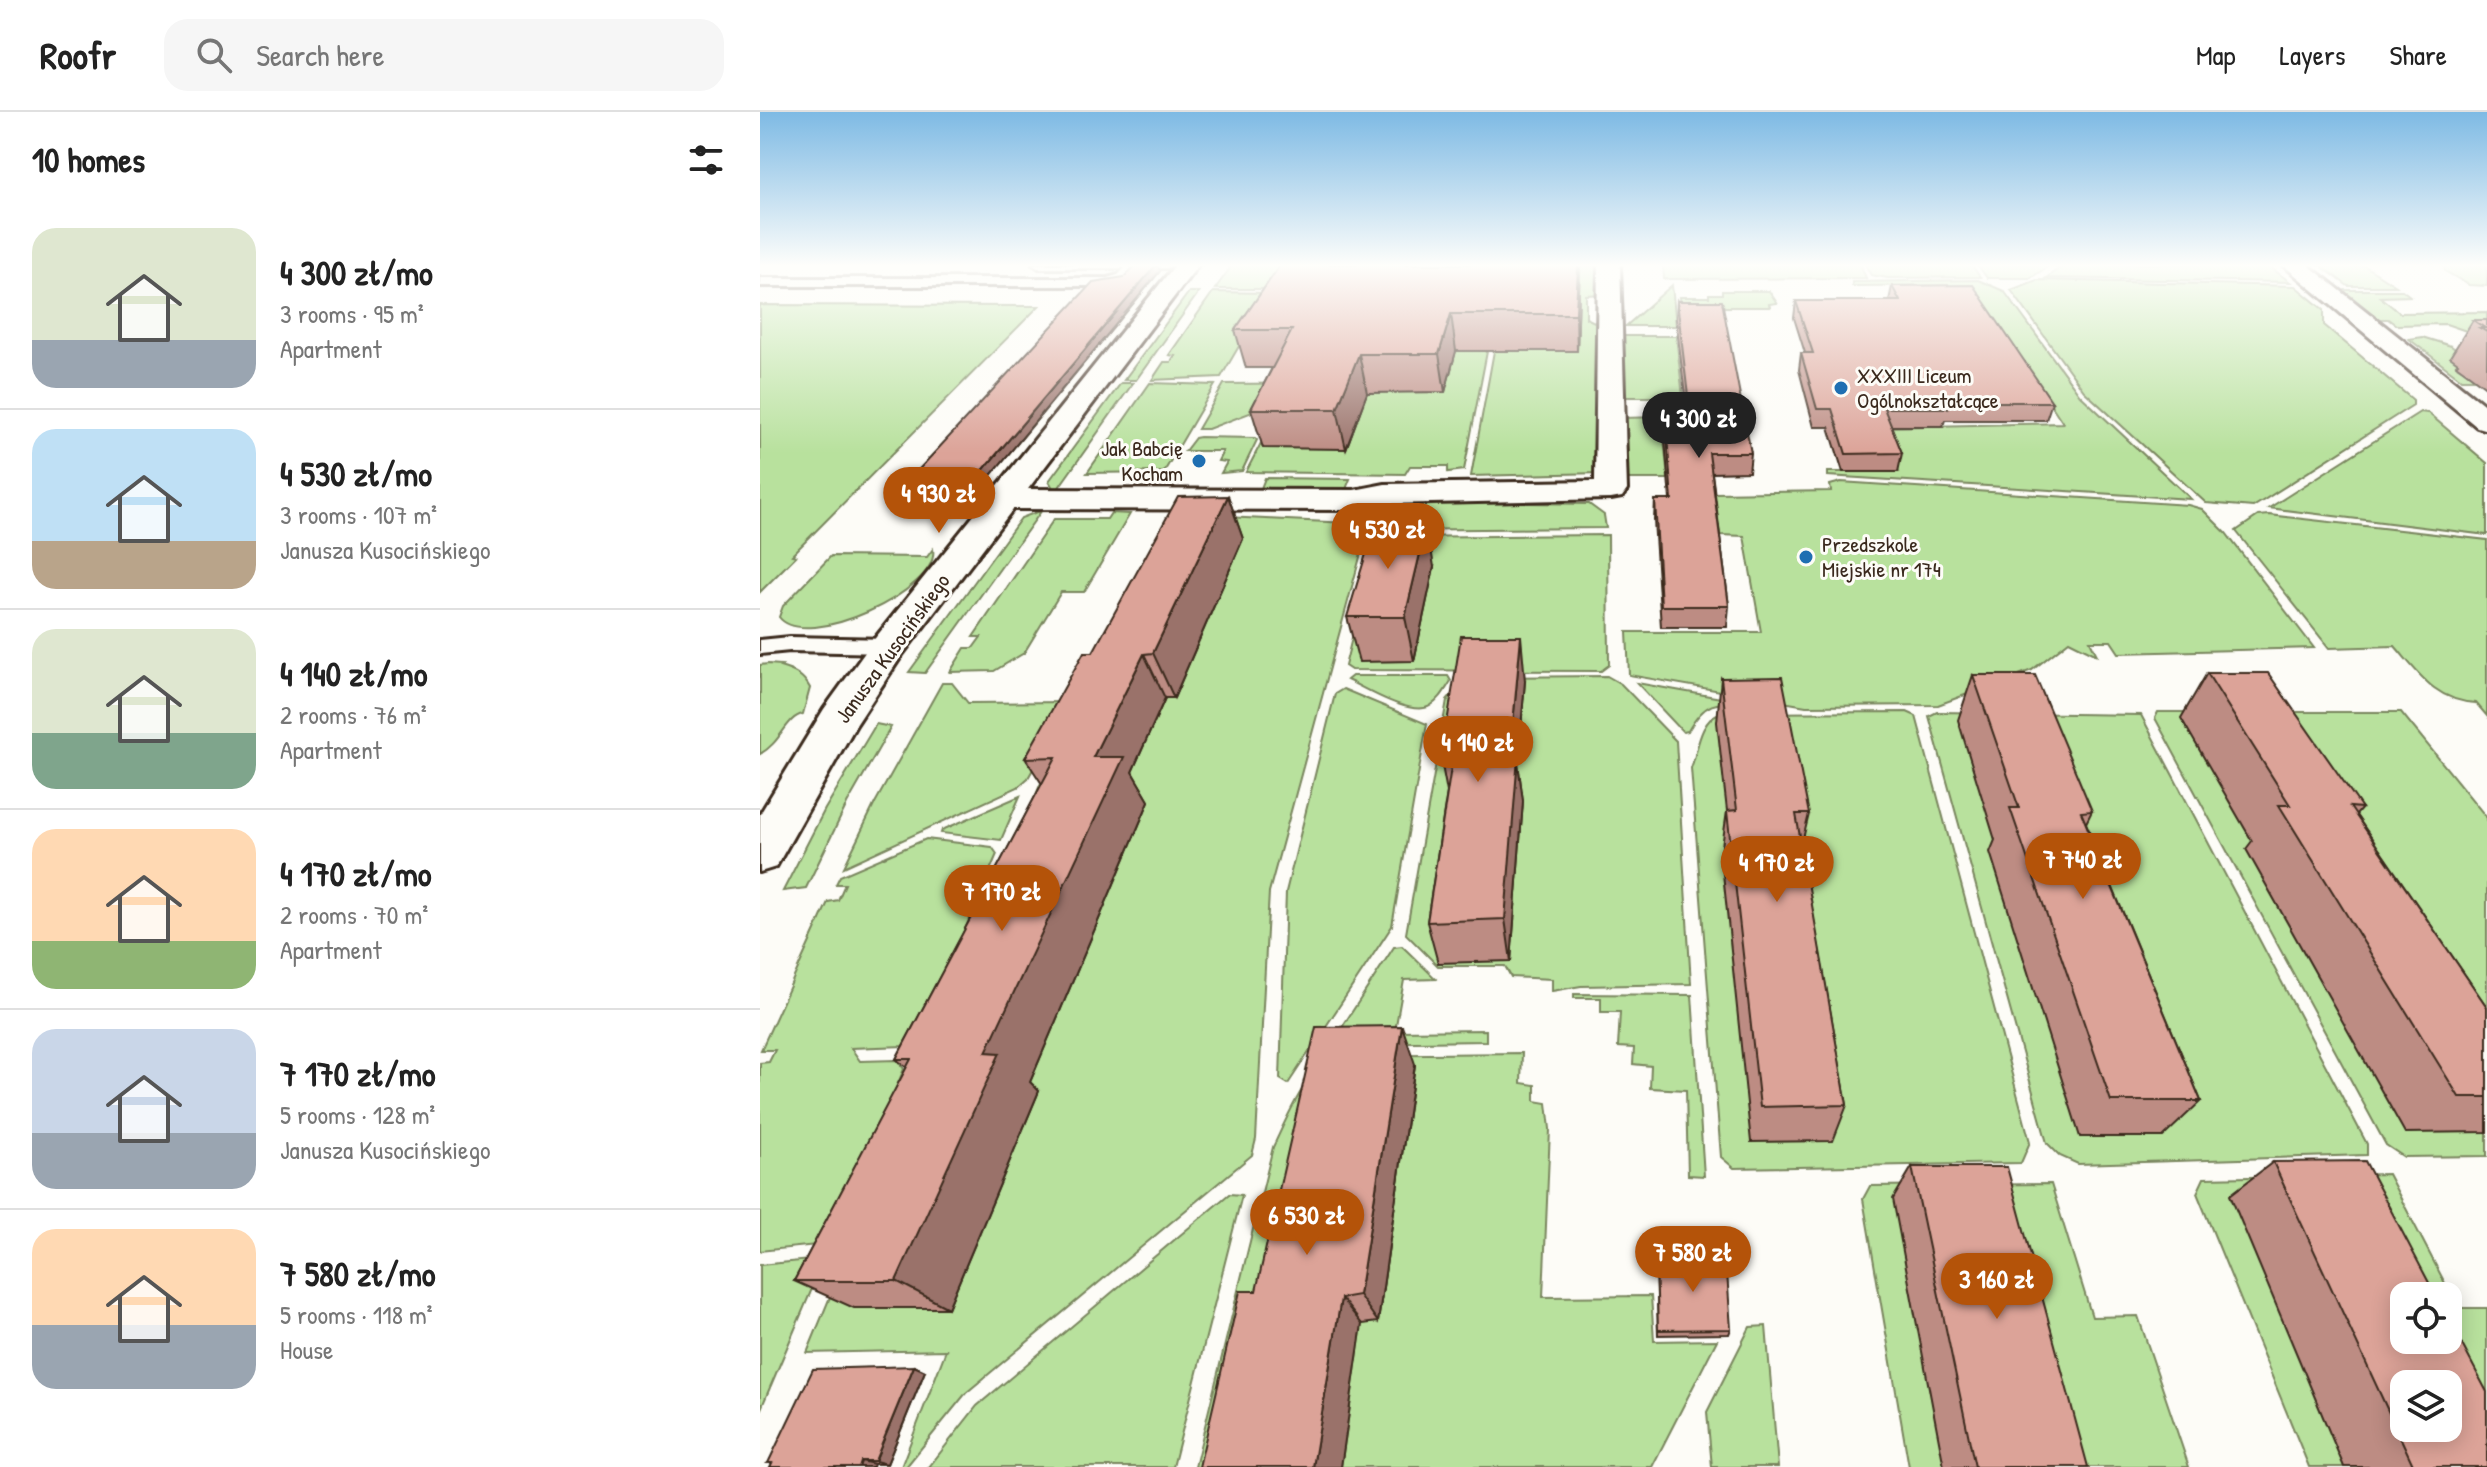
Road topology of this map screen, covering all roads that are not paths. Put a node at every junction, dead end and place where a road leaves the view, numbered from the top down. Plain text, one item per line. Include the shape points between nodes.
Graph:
1 (1138, 327) edge
2 (1610, 327) edge
3 (2371, 327) edge
4 (2487, 421) edge
5 (1004, 499) junction
6 (889, 646) junction
7 (760, 647) edge
8 (760, 854) edge

1 - 5 street, Janusza Kusocińskiego
2 - 5 street via 1611,490 1385,494 1354,500
3 - 4 street
5 - 6 street, Janusza Kusocińskiego
6 - 7 lane
6 - 8 street, Janusza Kusocińskiego via 832,730

